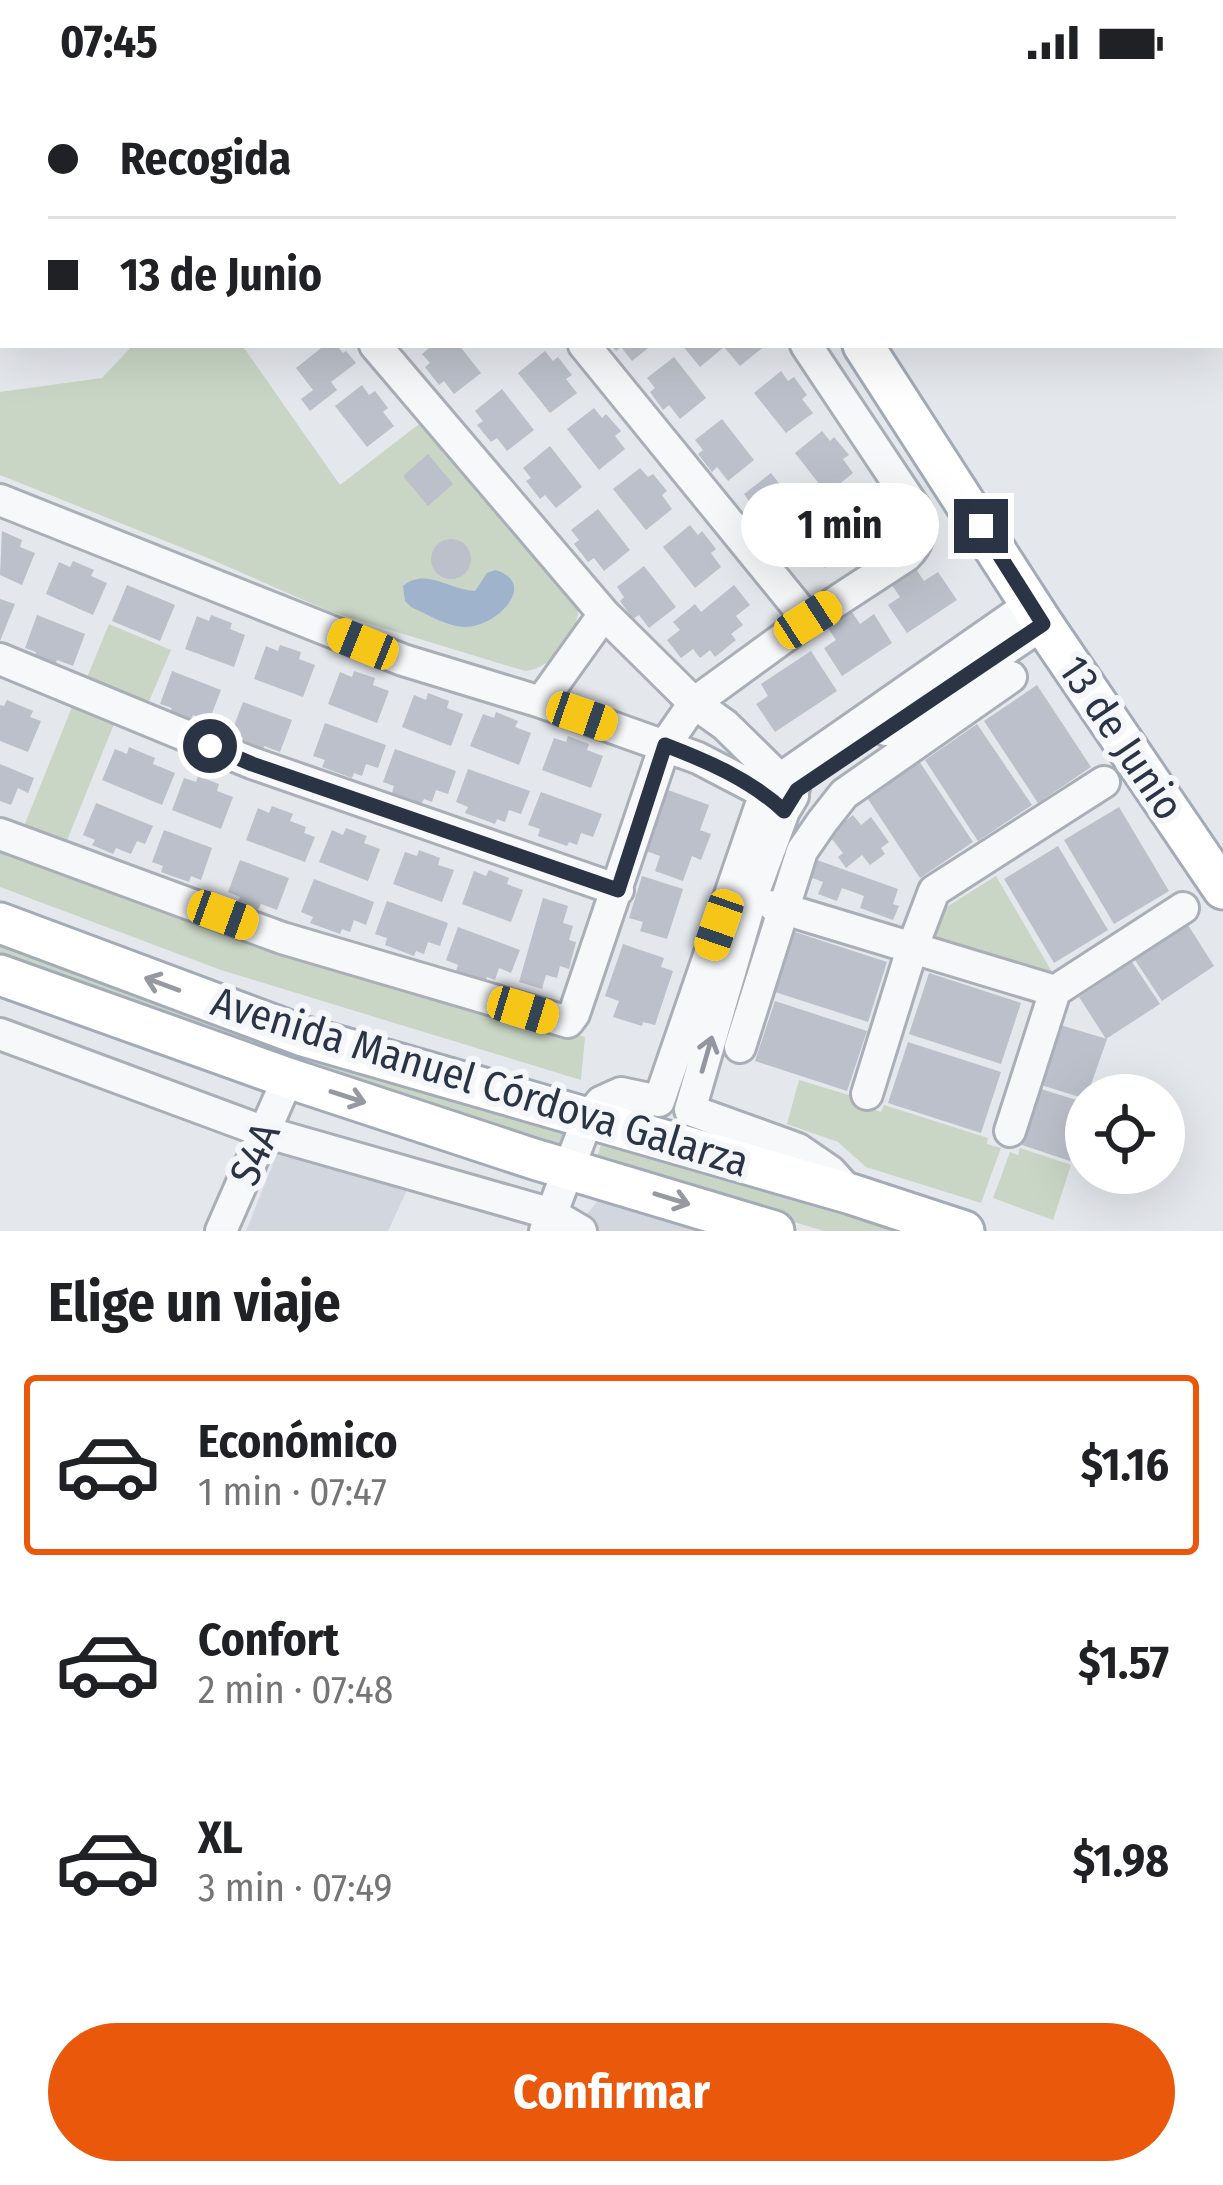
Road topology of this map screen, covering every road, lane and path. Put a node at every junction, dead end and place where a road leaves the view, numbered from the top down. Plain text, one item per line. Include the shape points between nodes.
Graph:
1 (378, 348) edge
2 (586, 348) edge
3 (808, 348) edge
4 (865, 348) edge
5 (0, 500) edge
6 (604, 614) junction
7 (1037, 614) junction
8 (808, 620) junction
9 (0, 659) edge
10 (1011, 677) dead end
11 (541, 702) junction
12 (694, 703) junction
13 (665, 745) junction
14 (1104, 782) dead end
15 (782, 793) junction
16 (0, 834) edge
17 (1223, 889) edge
18 (618, 890) junction
19 (768, 905) junction
20 (1184, 908) dead end
21 (0, 923) edge
22 (912, 949) junction
23 (0, 975) edge
24 (1055, 991) junction
25 (0, 1034) edge
26 (740, 1047) dead end
27 (288, 1078) junction
28 (868, 1094) dead end
29 (659, 1102) junction
30 (690, 1110) junction
31 (588, 1118) junction
32 (1010, 1131) dead end
33 (265, 1132) junction
34 (570, 1168) junction
35 (851, 1194) junction
36 (548, 1222) edge
37 (221, 1231) edge
38 (581, 1231) edge
39 (774, 1231) edge
40 (964, 1231) edge

1 - 6 street
2 - 8 street
3 - 8 street via 918,513 920,531 907,556
4 - 7 main road, 13 de Junio
5 - 11 street via 403,660
6 - 11 street
6 - 12 street
7 - 15 street
7 - 17 main road, 13 de Junio
8 - 12 street
9 - 18 street via 252,764
10 - 19 street via 844,794
11 - 13 street
12 - 13 street
12 - 15 street via 725,725
13 - 15 street
13 - 18 street
14 - 22 street via 934,891
15 - 19 street
15 - 29 street
16 - 18 street via 282,938 562,1022 574,1014
19 - 22 street
19 - 26 street
30 -> 19 street
20 - 24 street
31 -> 21 main road, Avenida Manuel Córdova Galarza via 303,1036
22 - 24 street
22 - 28 street
23 - 27 main road, Avenida Manuel Córdova Galarza
24 - 32 street
25 - 33 street
27 - 33 street, S4A
27 -> 34 main road, Avenida Manuel Córdova Galarza
29 - 30 street
29 - 31 street via 621,1093
30 - 35 street via 798,1149
31 - 34 street
31 - 35 main road, Avenida Manuel Córdova Galarza
33 - 36 street
33 - 37 street, S4A
34 - 36 street
34 -> 39 main road, Avenida Manuel Córdova Galarza
35 - 40 main road, Avenida Manuel Córdova Galarza
36 - 38 street

